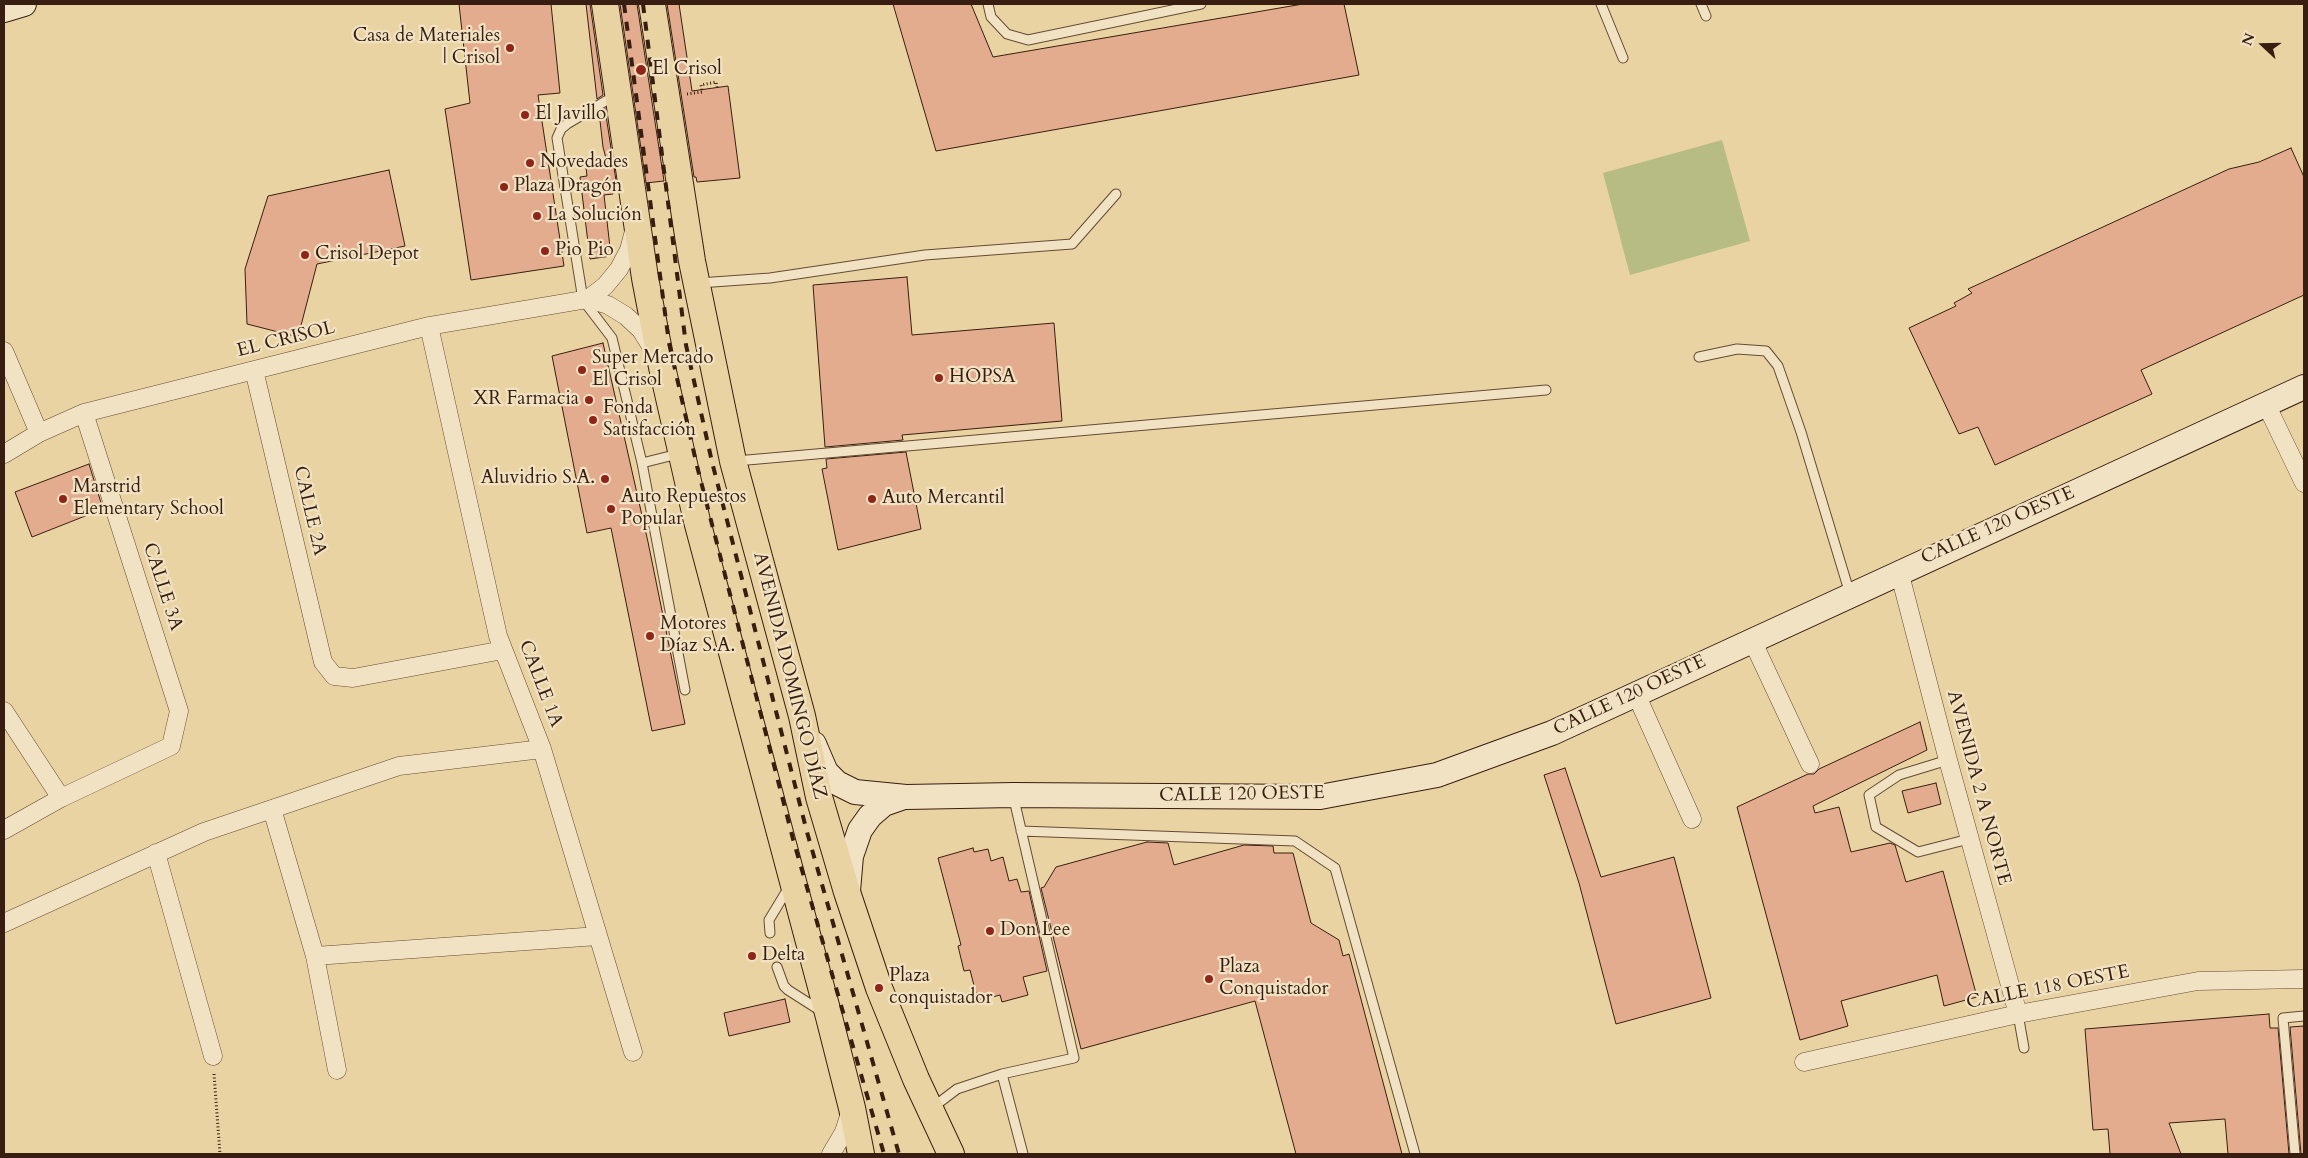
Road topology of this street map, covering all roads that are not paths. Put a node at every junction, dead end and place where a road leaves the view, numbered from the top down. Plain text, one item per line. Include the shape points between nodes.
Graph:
1 (24, 4) edge
2 (605, 4) edge
3 (652, 4) edge
4 (988, 4) edge
5 (1201, 4) edge
6 (1601, 4) edge
7 (1701, 4) edge
8 (4, 10) edge
9 (1706, 16) dead end
10 (1623, 58) dead end
11 (619, 94) junction
12 (1116, 194) dead end
13 (636, 208) junction
14 (697, 283) junction
15 (586, 299) junction
16 (429, 326) junction
17 (4, 351) edge
18 (1698, 357) dead end
19 (662, 367) junction
20 (254, 370) junction
21 (2304, 386) edge
22 (1546, 390) dead end
23 (2266, 404) junction
24 (84, 413) junction
25 (39, 433) junction
26 (682, 453) junction
27 (4, 454) edge
28 (733, 461) junction
29 (642, 463) junction
30 (2304, 483) edge
31 (1899, 571) junction
32 (1850, 594) junction
33 (1752, 640) junction
34 (503, 650) junction
35 (685, 690) dead end
36 (1636, 694) junction
37 (4, 711) edge
38 (802, 716) junction
39 (542, 748) junction
40 (1948, 760) junction
41 (1810, 764) dead end
42 (1012, 795) junction
43 (906, 797) junction
44 (61, 798) junction
45 (272, 809) junction
46 (1692, 820) dead end
47 (4, 830) edge
48 (1021, 831) junction
49 (1969, 840) junction
50 (156, 853) junction
51 (793, 880) junction
52 (847, 892) junction
53 (4, 923) edge
54 (770, 933) dead end
55 (598, 936) junction
56 (315, 956) junction
57 (777, 967) dead end
58 (2304, 979) edge
59 (2018, 1014) junction
60 (2304, 1016) edge
61 (829, 1017) junction
62 (2024, 1048) dead end
63 (633, 1052) dead end
64 (213, 1056) road end
65 (1804, 1062) dead end
66 (337, 1070) dead end
67 (1002, 1074) junction
68 (852, 1108) junction
69 (930, 1110) junction
70 (831, 1154) edge
71 (861, 1154) edge
72 (951, 1154) edge
73 (1023, 1154) edge
74 (1415, 1154) edge
75 (2295, 1154) edge

1 - 8 street
2 - 11 main road
3 - 14 main road, AVENIDA DOMINGO DÍAZ
4 - 5 lane via 991,17 1007,34 1028,40
6 - 10 lane
7 - 9 lane
11 - 13 main road
11 - 15 lane via 567,124 557,138
12 - 14 lane via 1072,244 925,255 770,278
13 - 15 street, EL CRISOL via 635,230 622,263 605,286
13 - 19 main road
14 - 28 main road, AVENIDA DOMINGO DÍAZ
15 - 16 street, EL CRISOL
15 - 19 street via 608,305 631,321 653,347
15 - 29 lane via 612,338
16 - 20 street, EL CRISOL
16 - 34 street, CALLE 1A
17 - 25 street
18 - 32 lane via 1737,349 1766,351 1778,366 1802,432
19 - 26 main road
20 - 24 street, EL CRISOL
20 - 34 street, CALLE 2A via 323,662 334,676 353,678
21 - 23 street, CALLE 120 OESTE
22 - 28 lane
23 - 30 street
23 - 31 street, CALLE 120 OESTE
24 - 25 street, EL CRISOL
24 - 44 street, CALLE 3A via 179,711 171,746
25 - 27 street, EL CRISOL
26 - 29 lane
26 - 51 main road via 697,521
28 - 38 main road, AVENIDA DOMINGO DÍAZ
29 - 35 lane
31 - 32 street, CALLE 120 OESTE
31 - 40 street, AVENIDA 2 A NORTE
32 - 33 street, CALLE 120 OESTE
33 - 36 street, CALLE 120 OESTE
33 - 41 street
34 - 39 street, CALLE 1A
36 - 42 street, CALLE 120 OESTE via 1552,733 1437,775 1320,797
36 - 46 street
37 - 44 street
38 - 43 street, CALLE 120 OESTE via 826,772 837,783 855,792
38 - 52 main road, AVENIDA DOMINGO DÍAZ via 819,797
39 - 45 street via 399,766
39 - 55 street, CALLE 1A
40 - 49 street, AVENIDA 2 A NORTE
40 - 49 lane via 1899,774 1869,794 1876,827 1918,852
42 - 43 street, CALLE 120 OESTE
42 - 48 lane
43 - 52 street, CALLE 120 OESTE via 884,804 860,830 851,856
44 - 47 street
45 - 50 street via 204,832
45 - 56 street
48 - 67 lane via 1074,1058
48 - 74 lane via 1295,841 1334,868
49 - 59 street, AVENIDA 2 A NORTE
50 - 53 street
50 - 64 street
51 - 54 lane via 769,920
51 - 61 main road
52 - 69 main road, AVENIDA DOMINGO DÍAZ via 879,988
55 - 56 street
55 - 63 street, CALLE 1A
56 - 66 street
57 - 61 lane via 788,990
58 - 59 street, CALLE 118 OESTE via 2198,981
59 - 62 lane
59 - 65 street, CALLE 118 OESTE
60 - 75 lane via 2283,1018
61 - 68 main road
67 - 69 lane via 957,1089
67 - 73 lane
68 - 70 street via 844,1132
68 - 71 main road
69 - 72 main road, AVENIDA DOMINGO DÍAZ

